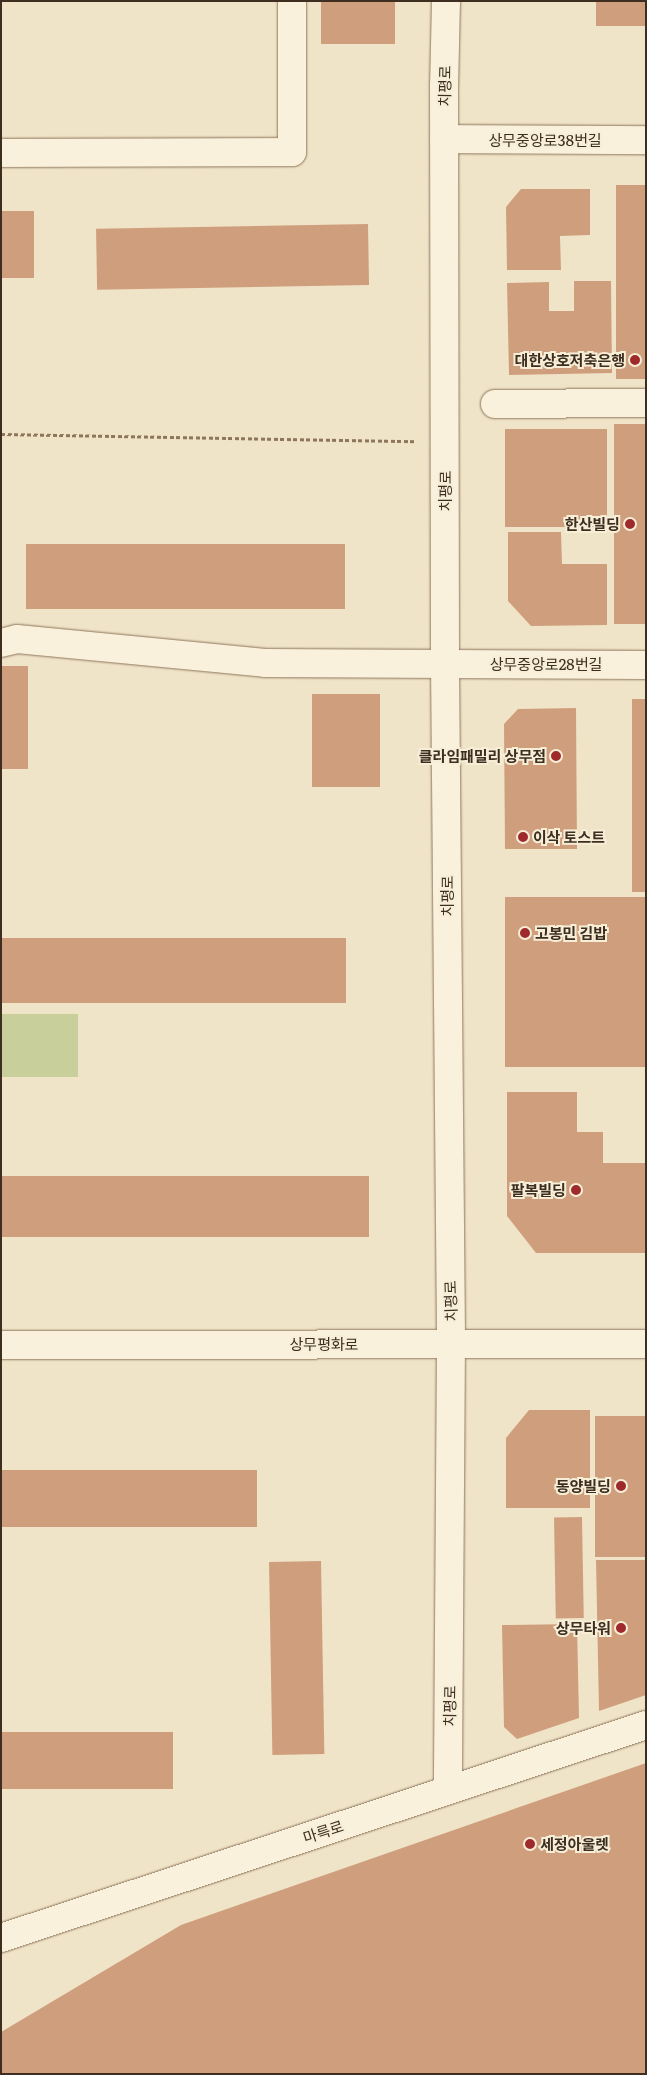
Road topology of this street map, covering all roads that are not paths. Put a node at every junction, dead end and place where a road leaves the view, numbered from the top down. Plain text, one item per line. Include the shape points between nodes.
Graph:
1 (292, 1) edge
2 (446, 1) edge
3 (444, 140) junction
4 (646, 140) edge
5 (1, 153) edge
6 (646, 403) edge
7 (495, 404) dead end
8 (1, 643) edge
9 (445, 664) junction
10 (646, 665) edge
11 (452, 1343) junction
12 (646, 1344) edge
13 (1, 1345) edge
14 (646, 1725) edge
15 (448, 1790) junction
16 (1, 1938) edge

1 - 5 street via 292,152
2 - 3 street, 치평로
3 - 4 street, 상무중앙로38번길
3 - 9 street, 치평로
6 - 7 street
8 - 9 street, 상무중앙로28번길 via 17,639 265,663
9 - 10 street, 상무중앙로28번길
9 - 11 street, 치평로
11 - 12 street, 상무평화로
11 - 13 street, 상무평화로
11 - 15 street, 치평로
14 - 15 street, 마륵로
15 - 16 street, 마륵로

